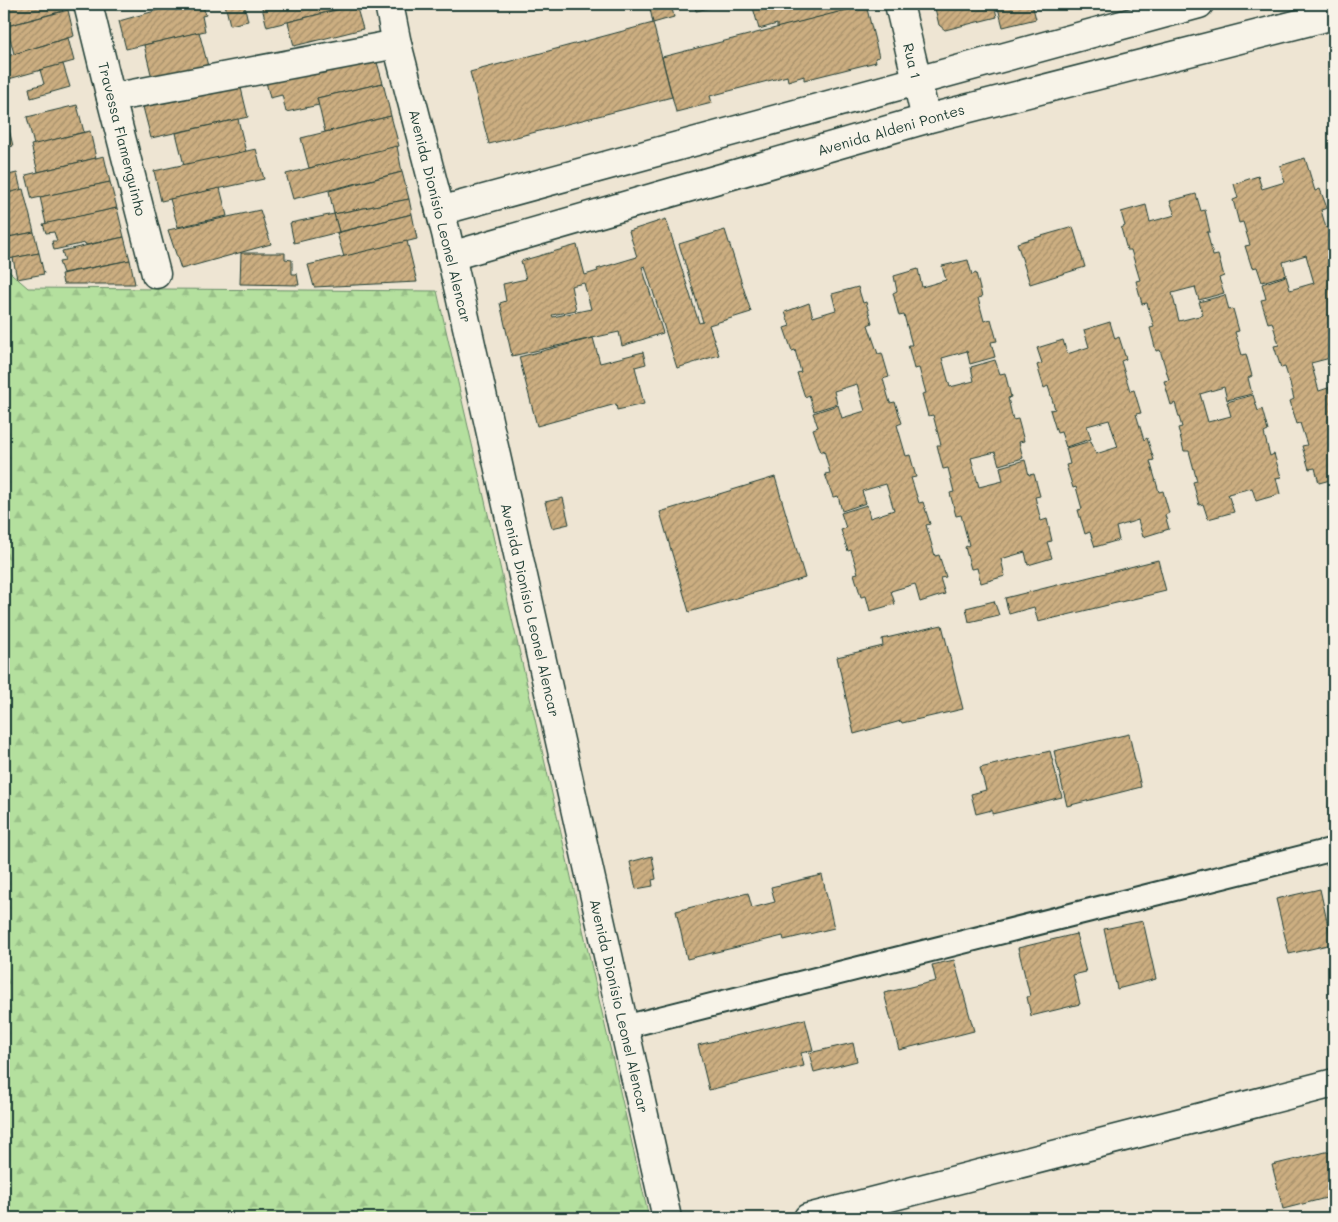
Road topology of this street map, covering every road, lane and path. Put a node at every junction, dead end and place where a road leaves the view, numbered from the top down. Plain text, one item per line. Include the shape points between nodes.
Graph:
1 (88, 4) edge
2 (389, 4) edge
3 (899, 4) edge
4 (1198, 4) edge
5 (1334, 15) edge
6 (397, 44) junction
7 (917, 80) junction
8 (111, 98) junction
9 (926, 119) junction
10 (440, 211) junction
11 (451, 256) junction
12 (156, 274) dead end
13 (1334, 849) edge
14 (624, 1028) junction
15 (1334, 1083) edge
16 (667, 1218) edge
17 (808, 1218) edge

1 - 8 main road, Travessa Flamenguinho
2 - 6 main road, Avenida Dionísio Leonel Alencar
3 - 7 main road, Rua 1
4 - 7 main road
5 - 9 main road, Avenida Aldeni Pontes
6 - 8 main road
6 - 10 main road, Avenida Dionísio Leonel Alencar
7 - 9 main road, Rua 1
7 - 10 main road
8 - 12 main road, Travessa Flamenguinho
9 - 11 main road, Avenida Aldeni Pontes
10 - 11 main road, Avenida Dionísio Leonel Alencar
11 - 14 main road, Avenida Dionísio Leonel Alencar
13 - 14 lane
14 - 16 main road, Avenida Dionísio Leonel Alencar
15 - 17 main road

